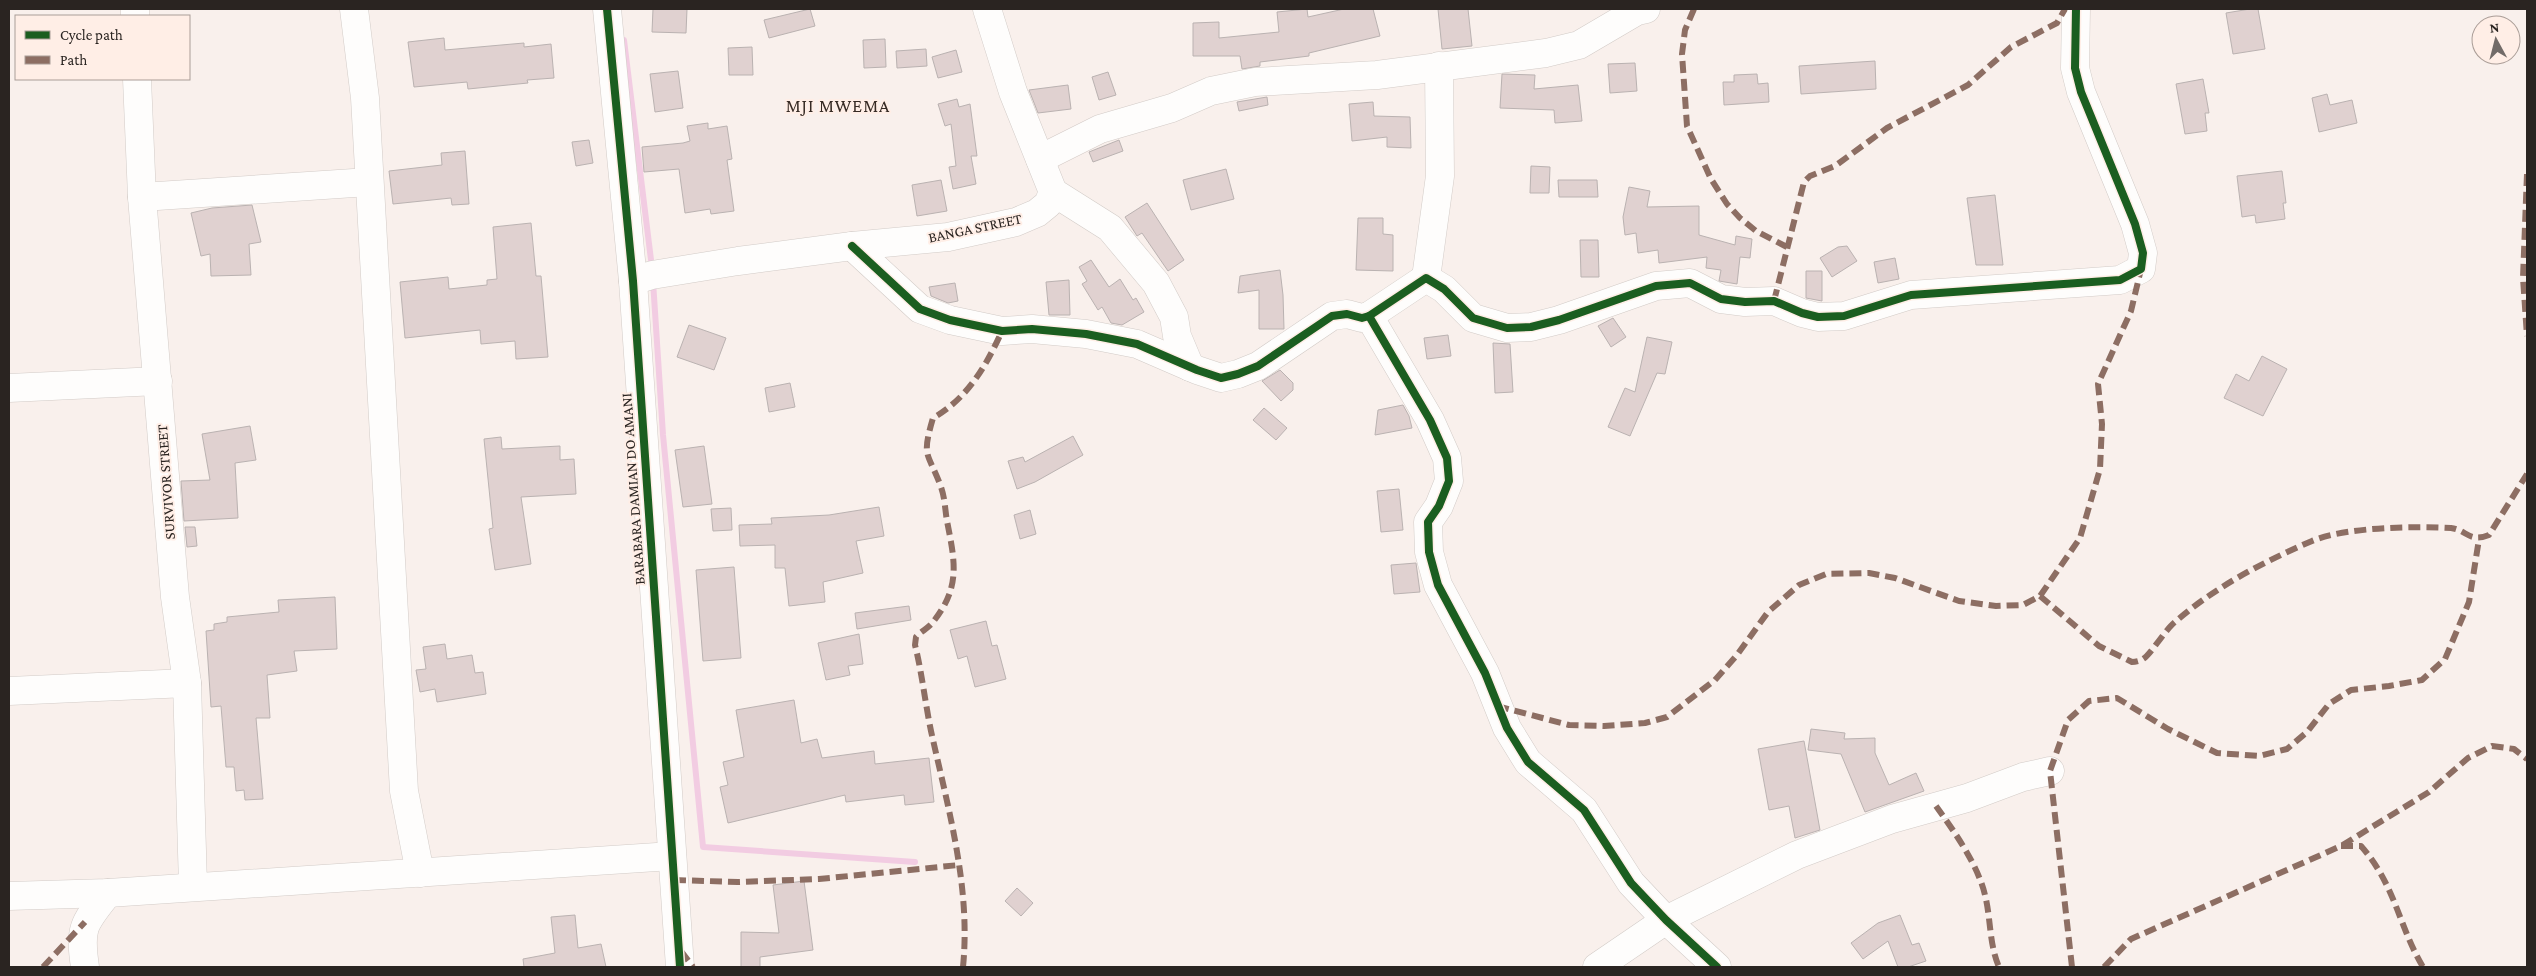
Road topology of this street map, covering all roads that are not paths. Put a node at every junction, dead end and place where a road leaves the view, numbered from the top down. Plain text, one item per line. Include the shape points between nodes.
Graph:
1 (354, 9) edge
2 (607, 9) edge
3 (987, 9) edge
4 (1640, 9) edge
5 (2076, 9) edge
6 (1440, 66) junction
7 (137, 80) edge
8 (1040, 159) junction
9 (369, 182) junction
10 (1053, 192) junction
11 (142, 197) junction
12 (852, 246) junction
13 (1426, 278) junction
14 (633, 281) junction
15 (1369, 316) junction
16 (1190, 367) junction
17 (158, 381) junction
18 (9, 388) edge
19 (187, 683) junction
20 (9, 691) edge
21 (2050, 772) dead end
22 (672, 856) junction
23 (420, 872) junction
24 (193, 885) junction
25 (108, 893) junction
26 (9, 896) edge
27 (1666, 920) junction
28 (86, 967) edge
29 (680, 967) edge
30 (1597, 967) edge
31 (1717, 967) edge

1 - 9 street via 365,98
2 - 14 street, BARABARA DAMIAN DO AMANI
3 - 8 street via 1013,92
4 - 6 street via 1579,45
5 - 13 street via 2075,68 2081,92 2143,253 2141,270 2120,280 1911,295 1844,316 1818,317 1774,301 1721,299 1690,283 1656,286 1559,320 1531,327 1507,328 1473,318 1444,289
6 - 8 street via 1377,75 1255,82 1211,91 1172,108 1100,129
6 - 13 street via 1440,176
7 - 11 street, SURVIVOR STREET
8 - 10 street
9 - 11 street
9 - 23 street via 404,791
10 - 12 street, BANGA STREET via 1048,204 1037,213 1016,222 948,237
10 - 16 street via 1110,228 1156,283 1171,310
11 - 17 street, SURVIVOR STREET
12 - 14 street, BANGA STREET via 738,261
12 - 16 street via 920,309 950,320 1002,331 1032,329 1077,333 1136,344
13 - 15 street
14 - 22 street, BARABARA DAMIAN DO AMANI
15 - 16 street via 1332,316 1319,322 1276,355 1238,374 1221,378
15 - 27 street via 1430,420 1447,458 1449,481 1428,522 1429,552 1438,585 1485,674 1507,728 1528,762 1584,810 1631,883
17 - 18 street
17 - 19 street, SURVIVOR STREET via 175,597
19 - 20 street
19 - 24 street, SURVIVOR STREET
21 - 27 street via 2023,777 1967,798 1892,819 1798,855
22 - 23 street
22 - 29 street, BARABARA DAMIAN DO AMANI
23 - 24 street
24 - 25 street
25 - 26 street
25 - 28 street via 85,922 82,945
27 - 30 street
27 - 31 street

